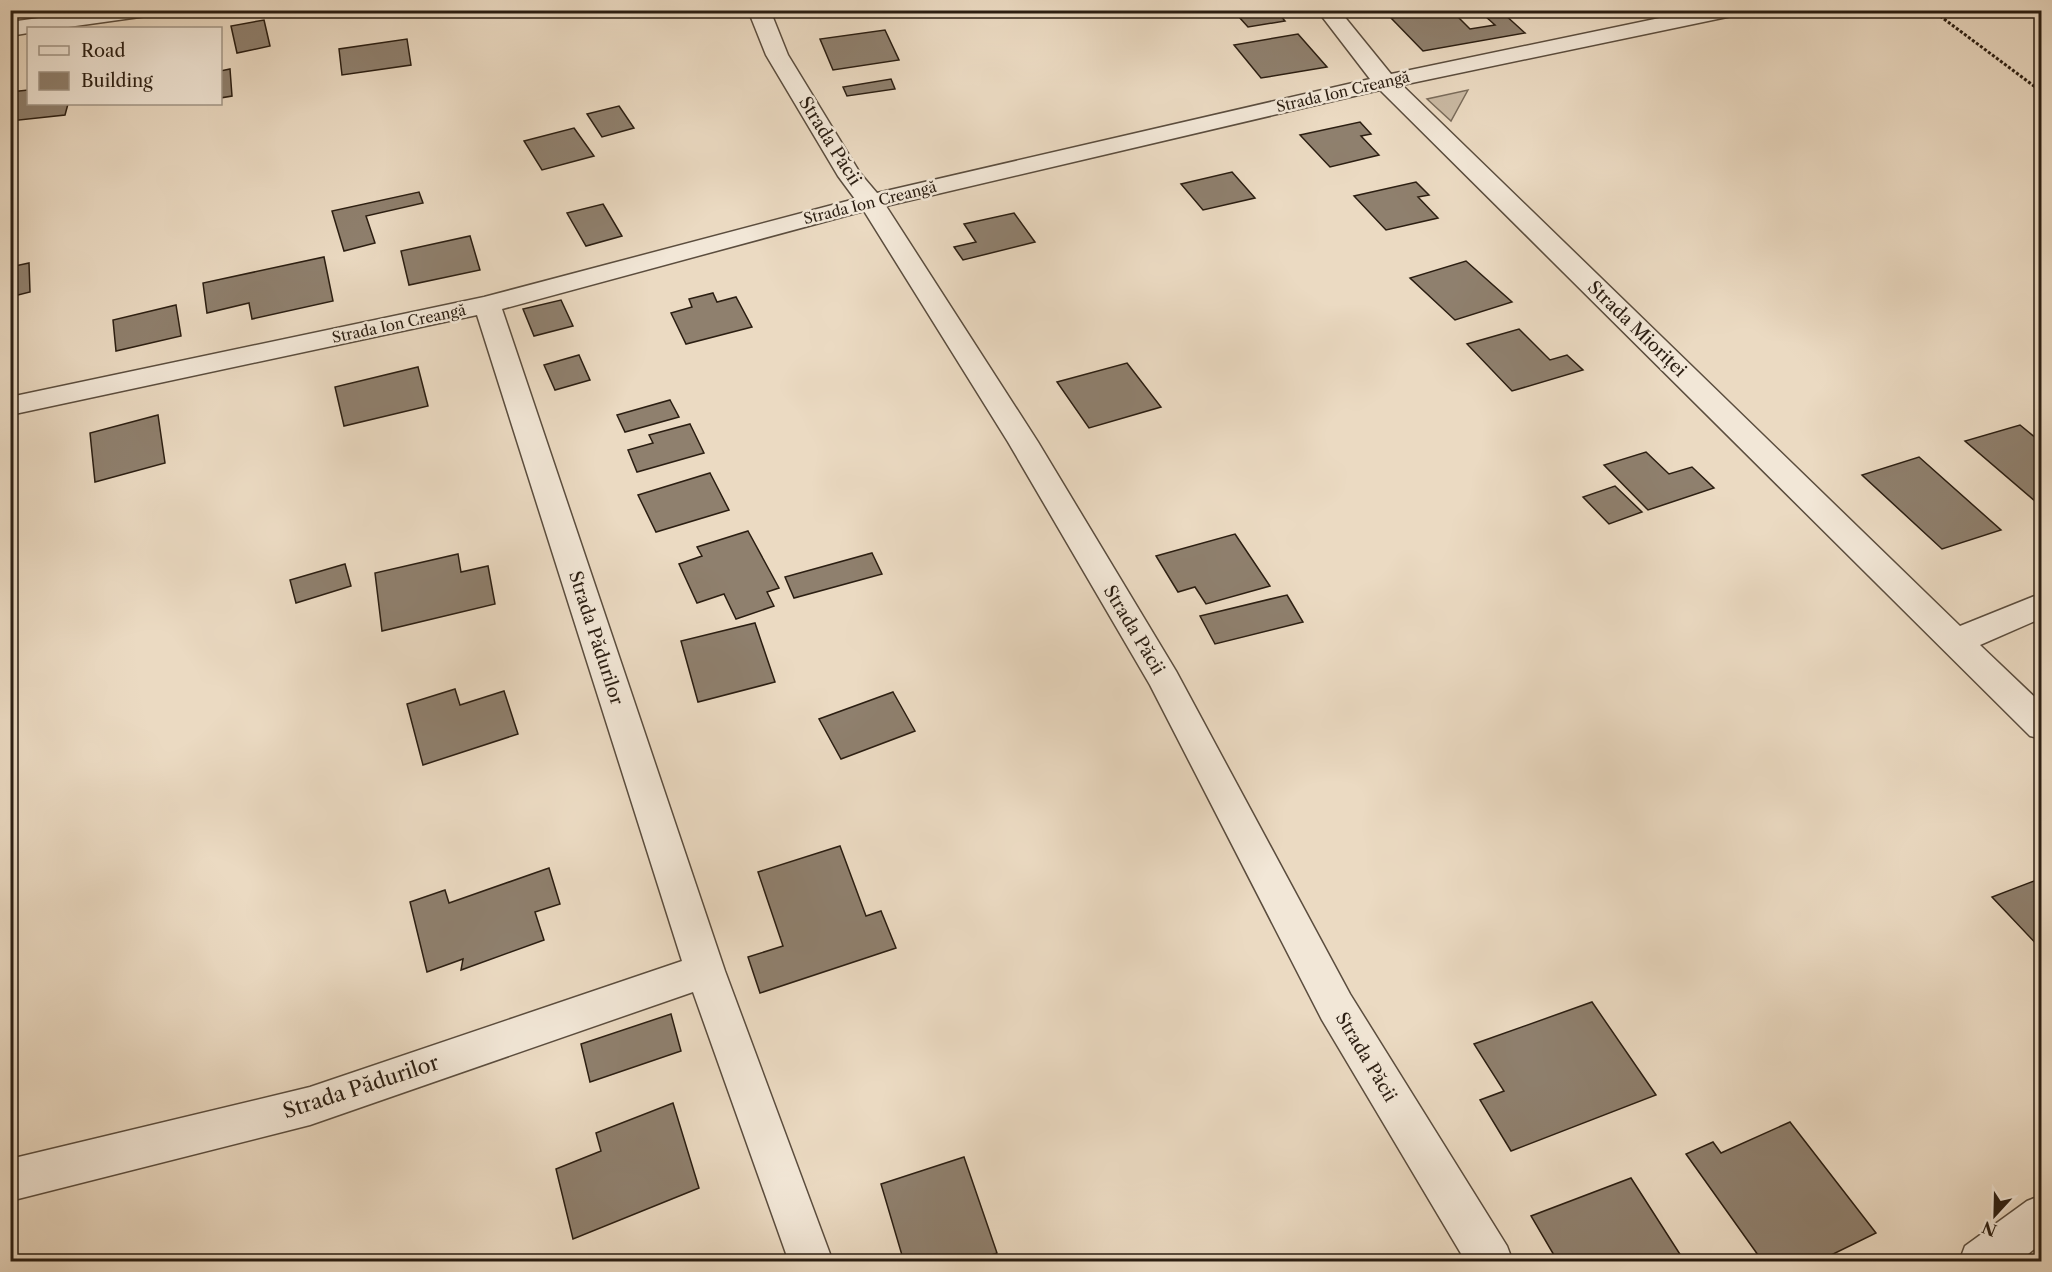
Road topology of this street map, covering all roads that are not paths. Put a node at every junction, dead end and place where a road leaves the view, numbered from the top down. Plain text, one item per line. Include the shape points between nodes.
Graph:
1 (147, 10) edge
2 (759, 10) edge
3 (1327, 10) edge
4 (1732, 10) edge
5 (10, 29) edge
6 (1385, 82) junction
7 (871, 201) junction
8 (487, 305) junction
9 (10, 406) edge
10 (2042, 605) edge
11 (1956, 641) junction
12 (2042, 726) edge
13 (705, 971) junction
14 (10, 1180) edge
15 (2042, 1216) edge
16 (811, 1262) edge
17 (1491, 1262) edge
18 (1981, 1262) edge

1 - 5 street
2 - 7 street, Strada Păcii via 777,56 850,176
3 - 6 street, Strada Mioriței
4 - 6 street, Strada Ion Creangă
6 - 7 street, Strada Ion Creangă
6 - 11 street, Strada Mioriței
7 - 8 street, Strada Ion Creangă
7 - 17 street, Strada Păcii via 1023,442 1158,670 1336,1007
8 - 9 street, Strada Ion Creangă
8 - 13 street, Strada Pădurilor
10 - 11 street
11 - 12 street, Strada Mioriței
13 - 14 street, Strada Pădurilor via 310,1106
13 - 16 street, Strada Pădurilor
15 - 18 street

